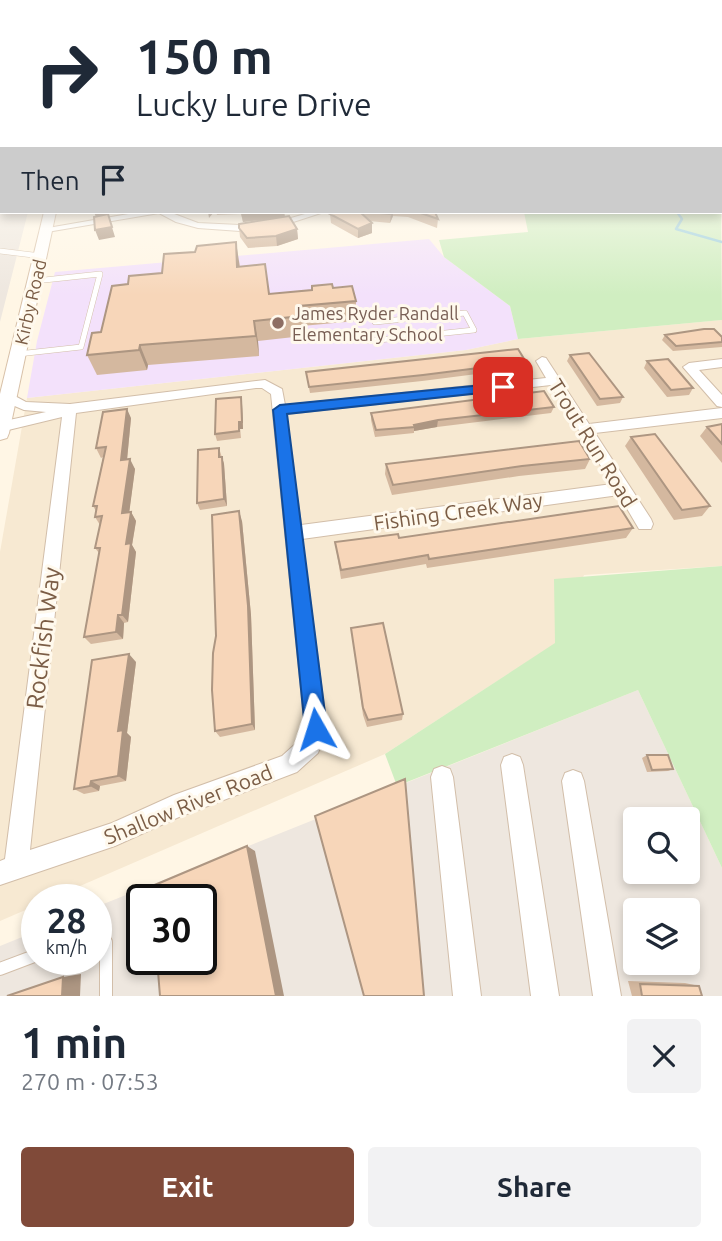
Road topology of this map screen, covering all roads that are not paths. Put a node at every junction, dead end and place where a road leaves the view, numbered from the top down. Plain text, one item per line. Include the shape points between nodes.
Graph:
1 (50, 214) edge
2 (142, 214) edge
3 (166, 214) edge
4 (313, 214) edge
5 (47, 229) junction
6 (0, 251) edge
7 (41, 256) junction
8 (35, 281) junction
9 (375, 322) dead end
10 (369, 341) dead end
11 (18, 354) junction
12 (542, 361) dead end
13 (722, 363) edge
14 (554, 382) junction
15 (8, 398) junction
16 (722, 403) edge
17 (70, 409) junction
18 (280, 410) junction
19 (722, 413) edge
20 (1, 424) edge
21 (584, 429) junction
22 (622, 489) junction
23 (645, 524) dead end
24 (294, 533) junction
25 (512, 765) dead end
26 (442, 777) dead end
27 (573, 781) dead end
28 (8, 870) edge
29 (21, 961) edge
30 (0, 969) edge
31 (106, 975) edge
32 (106, 996) edge
33 (467, 996) edge
34 (545, 996) edge
35 (607, 996) edge

1 - 5 main road, Kirby Road
2 - 5 street
3 - 4 street via 188,223 229,227 279,224
5 - 7 main road, Kirby Road
6 - 7 lane
7 - 8 main road, Kirby Road
8 - 11 main road, Kirby Road
8 - 11 lane via 100,274 81,347
9 - 10 lane via 465,313 474,330
11 - 15 main road, Kirby Road
12 - 14 street, Trout Run Road
13 - 16 street via 689,366
14 - 18 street
14 - 21 street, Trout Run Road
15 - 17 street, Shallow River Road via 24,406
15 - 20 main road, Kirby Road
17 - 18 street, Shallow River Road via 256,383 277,392
17 - 20 street, Shallow River Road via 46,418
17 - 28 street, Rockfish Way
18 - 24 street, Shallow River Road
19 - 21 street
21 - 22 street, Trout Run Road
22 - 23 street, Trout Run Road
22 - 24 street, Fishing Creek Way
24 - 28 street, Shallow River Road via 316,729 310,744 289,764 115,834
25 - 34 street
26 - 33 street
27 - 35 street
29 - 30 lane
31 - 32 lane

